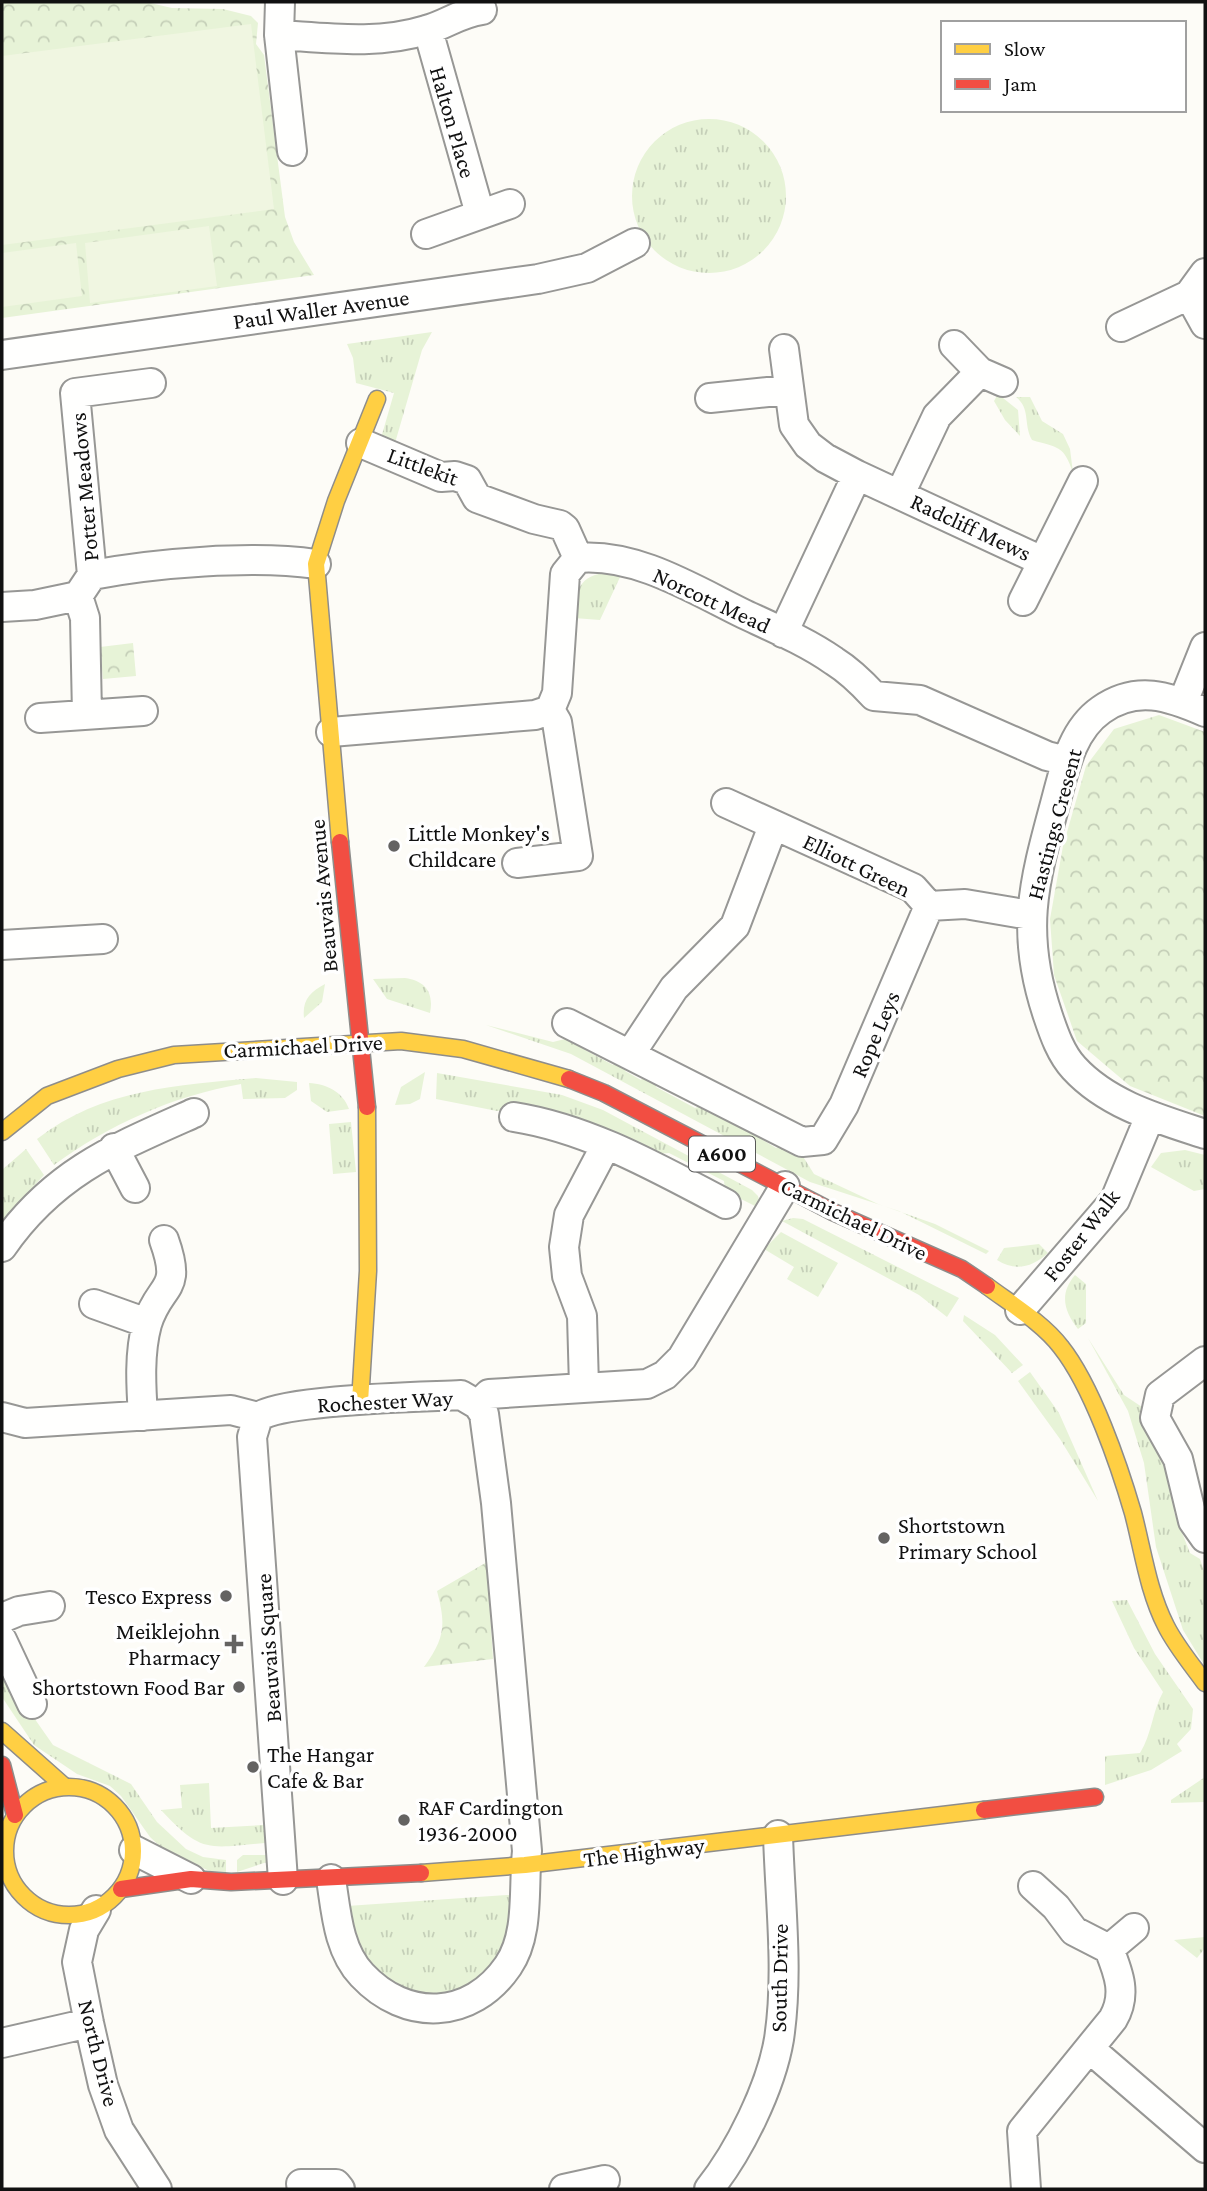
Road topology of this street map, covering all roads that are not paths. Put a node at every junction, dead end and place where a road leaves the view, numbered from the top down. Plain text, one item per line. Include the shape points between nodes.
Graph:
1 (280, 2) edge
2 (482, 10) dead end
3 (428, 30) junction
4 (279, 35) junction
5 (292, 151) dead end
6 (510, 204) dead end
7 (480, 214) junction
8 (426, 234) dead end
9 (635, 243) dead end
10 (1197, 284) edge
11 (1205, 324) edge
12 (1121, 327) dead end
13 (954, 345) dead end
14 (784, 349) dead end
15 (2, 355) edge
16 (151, 383) dead end
17 (787, 390) junction
18 (710, 398) dead end
19 (377, 399) dead end
20 (361, 443) junction
21 (857, 475) junction
22 (1083, 481) dead end
23 (900, 494) junction
24 (578, 558) junction
25 (1042, 561) junction
26 (316, 564) junction
27 (85, 585) junction
28 (1023, 601) dead end
29 (2, 607) edge
30 (783, 633) junction
31 (1205, 647) edge
32 (1194, 707) edge
33 (550, 710) junction
34 (143, 712) dead end
35 (87, 715) junction
36 (40, 718) dead end
37 (331, 732) junction
38 (1067, 761) junction
39 (726, 803) dead end
40 (773, 826) junction
41 (517, 863) dead end
42 (929, 906) junction
43 (1030, 915) junction
44 (103, 939) dead end
45 (2, 945) edge
46 (567, 1023) dead end
47 (362, 1041) junction
48 (631, 1053) junction
49 (194, 1113) dead end
50 (1150, 1116) junction
51 (514, 1117) dead end
52 (2, 1132) edge
53 (1205, 1134) edge
54 (802, 1142) joint
55 (606, 1145) junction
56 (114, 1148) junction
57 (785, 1186) junction
58 (135, 1188) dead end
59 (726, 1204) dead end
60 (164, 1240) dead end
61 (2, 1247) edge
62 (94, 1304) dead end
63 (1020, 1310) junction
64 (148, 1323) junction
65 (1205, 1361) edge
66 (584, 1386) junction
67 (360, 1402) junction
68 (478, 1405) junction
69 (144, 1416) junction
70 (258, 1416) junction
71 (2, 1419) edge
72 (1205, 1538) edge
73 (50, 1606) dead end
74 (2, 1618) edge
75 (2, 1640) edge
76 (1205, 1683) edge
77 (32, 1704) dead end
78 (2, 1731) edge
79 (2, 1765) edge
80 (64, 1786) junction
81 (1095, 1797) dead end
82 (15, 1815) junction
83 (778, 1835) junction
84 (134, 1850) junction
85 (3, 1862) edge
86 (525, 1865) junction
87 (191, 1879) junction
88 (331, 1879) junction
89 (283, 1881) junction
90 (1033, 1886) dead end
91 (121, 1889) junction
92 (96, 1910) junction
93 (1134, 1928) dead end
94 (1109, 1949) junction
95 (89, 2023) junction
96 (2, 2043) edge
97 (1090, 2049) junction
98 (1205, 2148) edge
99 (605, 2180) dead end
100 (301, 2184) dead end
101 (722, 2185) edge
102 (157, 2189) edge
103 (340, 2189) edge
104 (564, 2189) edge
105 (1026, 2189) edge

1 - 4 street
2 - 3 street via 459,13
3 - 4 street via 378,40
3 - 7 street, Halton Place
4 - 5 street
6 - 7 street
7 - 8 street
9 - 15 street, Paul Waller Avenue via 587,268 538,279
10 - 11 street
10 - 12 street
13 - 23 street, Radcliff Mews via 992,377 937,416
14 - 17 street, Radcliff Mews
16 - 27 street, Potter Meadows via 75,393
17 - 18 street
17 - 21 street, Radcliff Mews via 794,425 808,445
19 - 20 main road, Beauvais Avenue
20 - 24 street, Littlekit via 441,477 467,480 477,498 560,525
20 - 26 main road, Beauvais Avenue via 325,523
21 - 23 street, Radcliff Mews
21 - 30 street
22 - 25 street, Radcliff Mews
23 - 25 street, Radcliff Mews
24 - 30 street, Norcott Mead via 596,556 658,572
24 - 33 street via 565,574 557,694
25 - 28 street, Radcliff Mews
26 - 27 street, Potter Meadows via 286,559 122,570
26 - 37 main road, Beauvais Avenue
27 - 29 street, Potter Meadows via 35,605
27 - 35 street
30 - 38 street, Norcott Mead via 832,659 874,696 920,700
31 - 32 street
32 - 38 street, Hastings Cresent via 1165,695 1123,698 1100,710 1082,728
33 - 37 street via 536,715
33 - 41 street via 557,722 578,856
34 - 35 street
35 - 36 street
37 - 47 main road, Beauvais Avenue
38 - 43 street, Hastings Cresent
39 - 40 street, Elliott Green
40 - 42 street, Elliott Green via 913,888
40 - 48 street via 735,926 674,988
42 - 43 street, Elliott Green via 965,904
42 - 54 street, Rope Leys via 844,1105 823,1140
43 - 50 street, Hastings Cresent via 1033,964 1056,1039 1073,1067 1103,1093
44 - 45 street
46 - 48 street, Carmichael Drive
47 - 52 main road, Carmichael Drive / A600 via 144,1061 47,1096
47 - 57 main road, Carmichael Drive / A600 via 463,1049 550,1071 604,1093
47 - 67 main road, Beauvais Avenue via 370,1176
48 - 54 street, Carmichael Drive
49 - 56 street
50 - 53 street, Hastings Cresent
50 - 63 street, Foster Walk via 1115,1200
51 - 55 street
55 - 59 street
55 - 66 street via 569,1215 564,1247 567,1276 582,1317
56 - 58 street
56 - 61 street via 59,1182 20,1221
57 - 63 main road, Carmichael Drive / A600 via 962,1269
57 - 66 street, Rochester Way via 682,1358 666,1375 647,1384
60 - 64 street via 173,1266 169,1287
62 - 64 street
63 - 76 main road, Carmichael Drive / A600 via 1061,1346 1083,1385 1120,1475 1166,1627
64 - 69 street via 140,1380
65 - 72 street via 1160,1395 1155,1418 1178,1459 1194,1521
66 - 68 street, Rochester Way via 489,1394
67 - 68 street, Rochester Way via 461,1395
67 - 70 street, Rochester Way via 269,1410
68 - 86 street via 484,1414 496,1503
69 - 70 street, Rochester Way via 231,1410
69 - 71 street, Rochester Way via 25,1423
70 - 89 street, Beauvais Square via 252,1437
73 - 74 street
75 - 77 street
78 - 80 main road
79 - 82 main road
80 - 82 main road via 28,1800
80 - 84 main road via 85,1788 105,1797 120,1811
81 - 83 main road, The Highway
82 - 85 main road
83 - 86 main road, The Highway
83 - 101 street, South Drive via 779,2040 760,2099
84 - 87 street, The Highway
84 - 91 main road
85 - 92 main road via 22,1904 59,1917
86 - 88 main road, The Highway
86 - 88 street via 523,1916 509,1965 467,2004 440,2011 411,2005 361,1974 337,1922
87 - 89 main road, The Highway
87 - 91 main road, The Highway
88 - 89 main road, The Highway
90 - 94 street via 1074,1931
91 - 92 main road
92 - 95 street, North Drive via 84,1930 77,1962
93 - 94 street
94 - 97 street via 1122,1992 1120,2007
95 - 96 street
95 - 102 street, North Drive via 119,2130
97 - 98 street
97 - 105 street via 1022,2131
99 - 104 street
100 - 103 street via 336,2184

